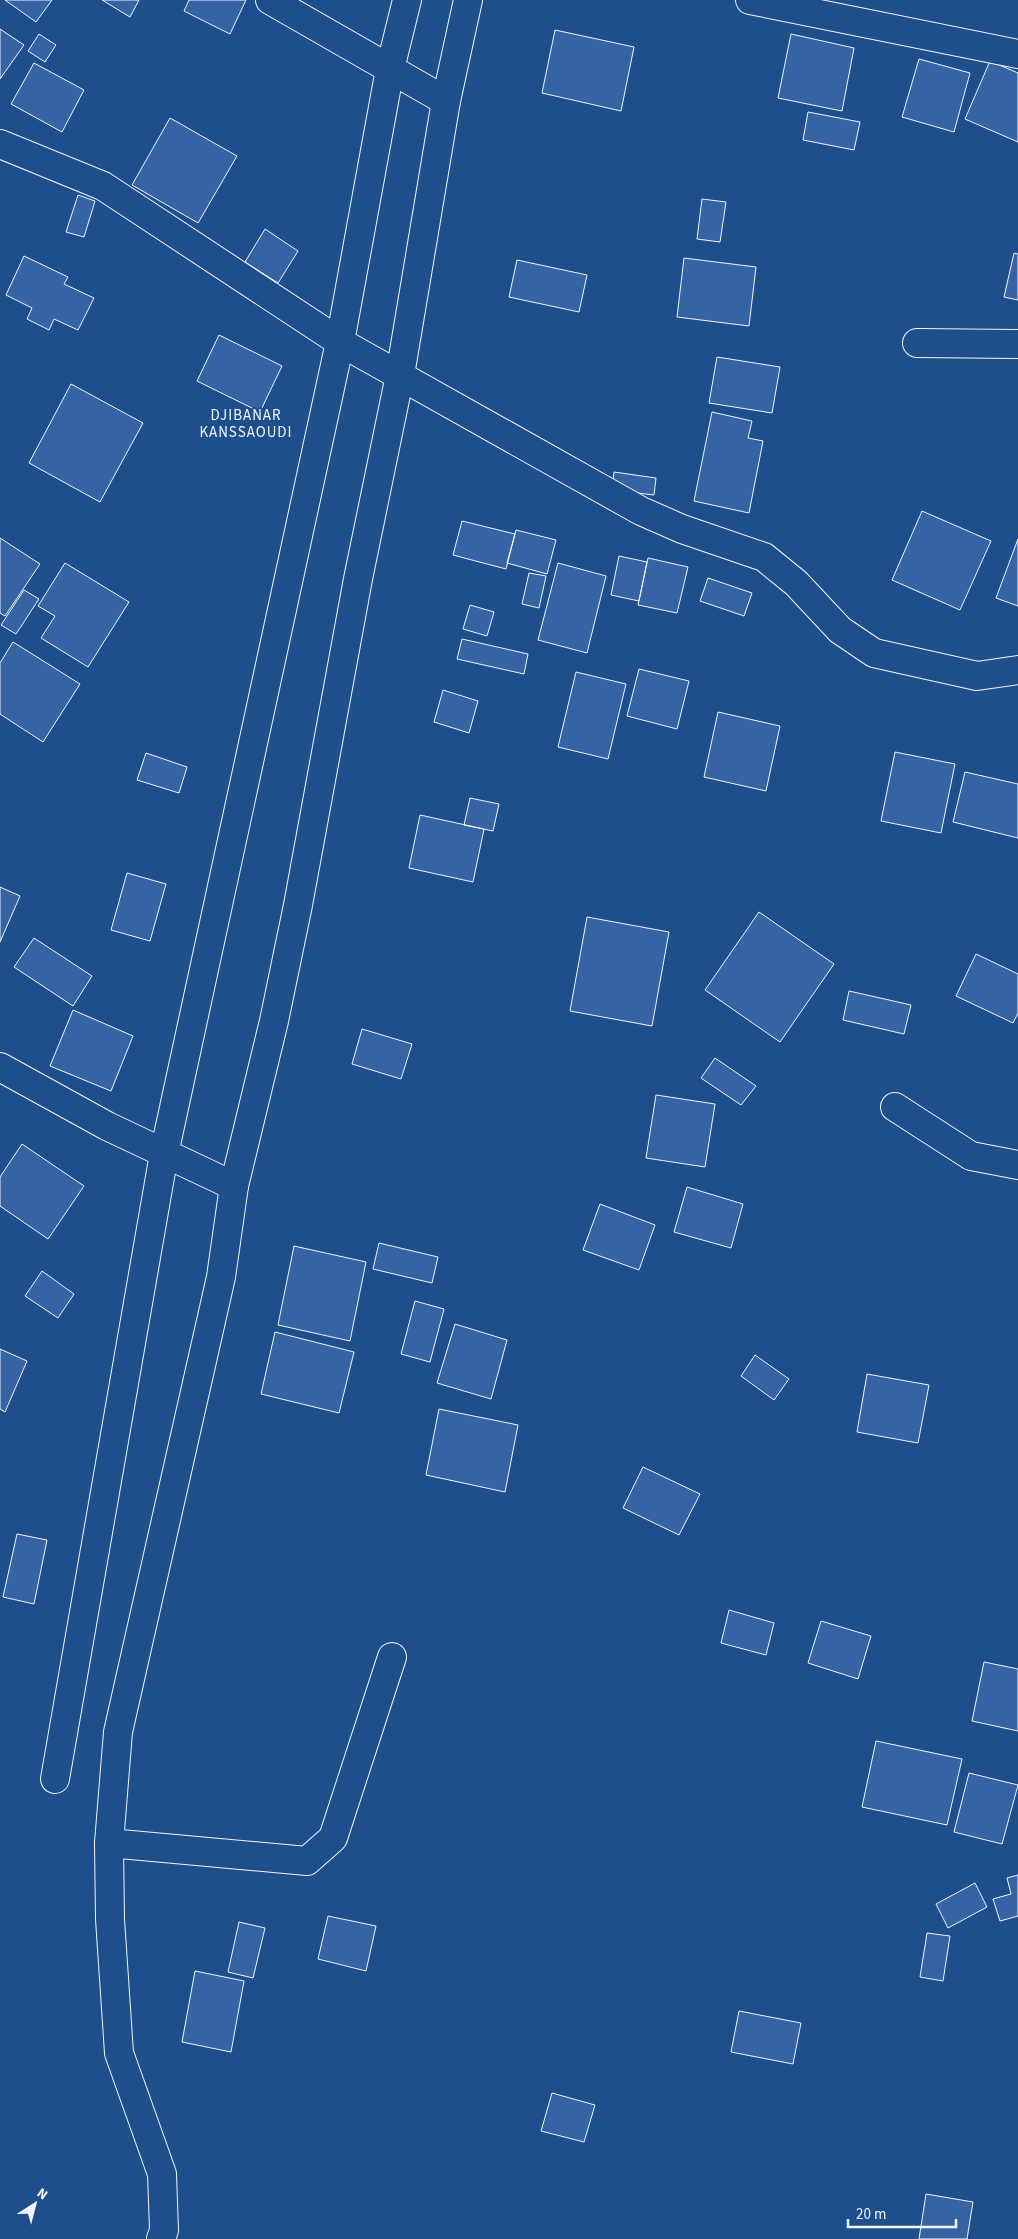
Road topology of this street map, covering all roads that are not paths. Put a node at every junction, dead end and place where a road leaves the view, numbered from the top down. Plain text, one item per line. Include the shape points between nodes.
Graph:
1 (270, 0) edge
2 (406, 0) edge
3 (468, 0) edge
4 (750, 0) edge
5 (1018, 54) edge
6 (390, 69) junction
7 (446, 101) junction
8 (0, 144) edge
9 (340, 342) junction
10 (917, 343) dead end
11 (1018, 344) edge
12 (400, 375) junction
13 (1018, 670) edge
14 (0, 1067) edge
15 (895, 1107) dead end
16 (164, 1154) junction
17 (1018, 1165) edge
18 (234, 1186) junction
19 (392, 1657) dead end
20 (55, 1779) dead end
21 (110, 1843) junction
22 (161, 2239) edge

1 - 6 street
2 - 6 street
3 - 7 street
4 - 5 street
6 - 7 street
6 - 9 street
7 - 12 street
8 - 9 street via 103,186
9 - 12 street
9 - 16 street
10 - 11 street
12 - 13 street via 641,511 764,557 796,583 840,630 874,652 977,676
12 - 18 street via 358,579 298,905
14 - 16 street
15 - 17 street via 972,1156
16 - 18 street
16 - 20 street
18 - 21 street via 221,1277 118,1732
19 - 21 street via 333,1838 308,1861
21 - 22 street via 110,1919 119,2053 162,2174 164,2230

